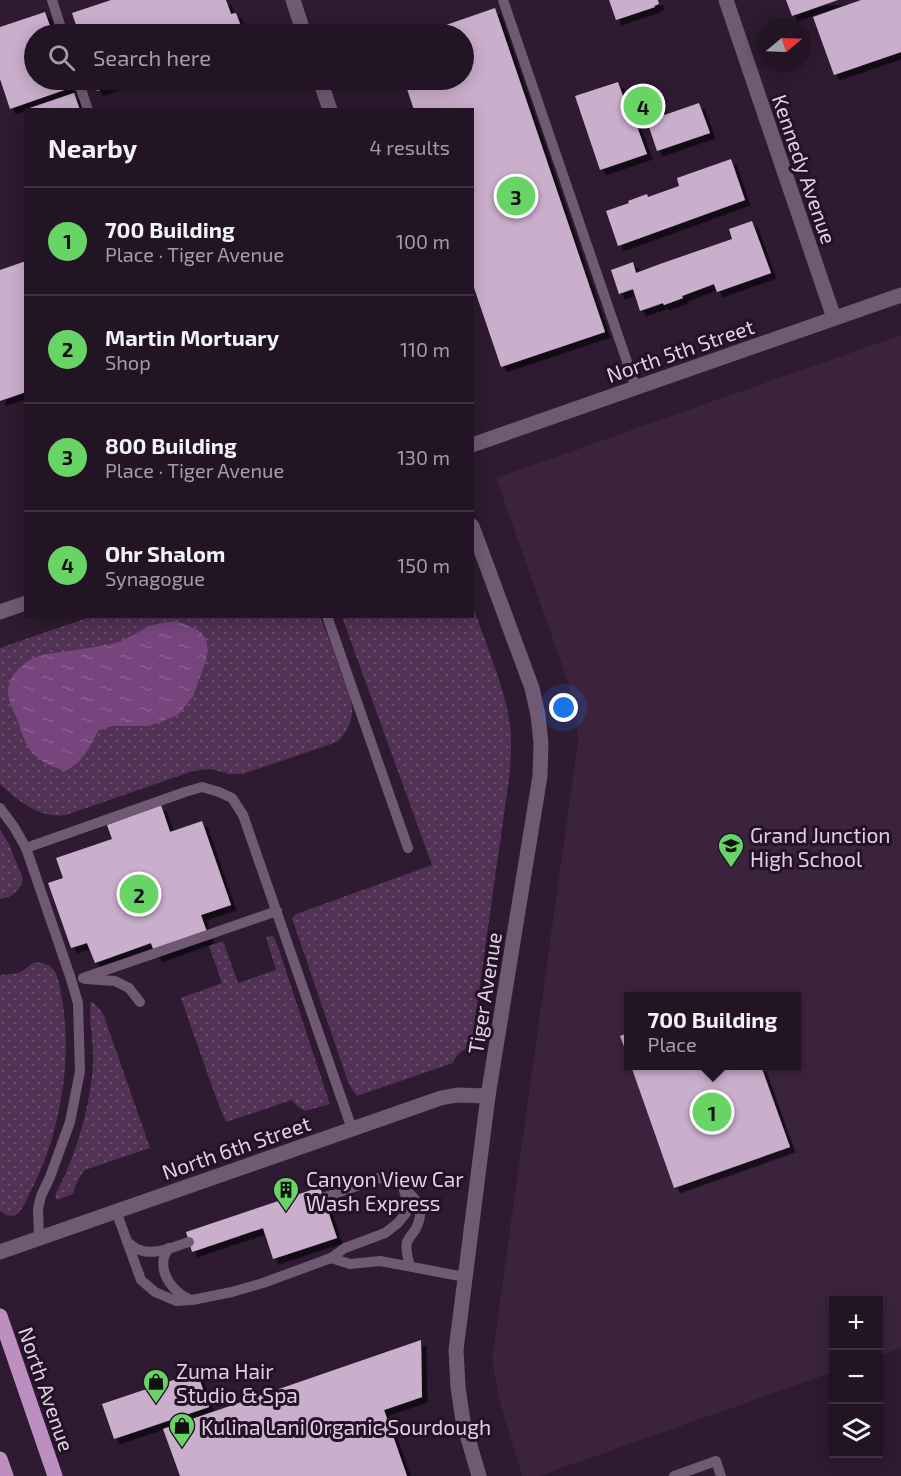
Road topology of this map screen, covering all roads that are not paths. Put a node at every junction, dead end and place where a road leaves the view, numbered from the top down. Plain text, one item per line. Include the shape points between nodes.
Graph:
1 (52, 0) edge
2 (293, 0) edge
3 (503, 0) edge
4 (726, 0) edge
5 (60, 24) edge
6 (301, 24) edge
7 (81, 90) edge
8 (323, 90) edge
9 (87, 108) edge
10 (329, 108) edge
11 (901, 295) edge
12 (834, 318) junction
13 (636, 388) junction
14 (474, 444) edge
15 (474, 530) edge
16 (24, 604) edge
17 (0, 612) edge
18 (328, 618) edge
19 (0, 808) edge
20 (26, 848) junction
21 (408, 848) dead end
22 (277, 911) junction
23 (70, 976) junction
24 (83, 978) junction
25 (140, 1002) dead end
26 (488, 1096) junction
27 (352, 1129) junction
28 (403, 1187) junction
29 (324, 1198) dead end
30 (116, 1211) junction
31 (39, 1238) junction
32 (127, 1242) junction
33 (189, 1242) dead end
34 (169, 1248) junction
35 (0, 1252) edge
36 (331, 1258) junction
37 (410, 1266) junction
38 (465, 1277) junction
39 (192, 1300) junction
40 (0, 1316) edge
41 (0, 1459) edge
42 (6, 1476) edge
43 (55, 1476) edge
44 (479, 1476) edge
45 (674, 1476) edge
46 (721, 1476) edge

1 - 5 lane
2 - 6 street
3 - 13 lane
4 - 12 street, Kennedy Avenue
7 - 9 lane
8 - 10 street
11 - 12 street, North 5th Street
12 - 13 street, North 5th Street
13 - 14 street, North 5th Street
15 - 26 street, Tiger Avenue via 532,688 541,743 540,776
16 - 17 street
18 - 21 lane
19 - 20 lane
20 - 22 lane via 202,787 232,798 243,815
20 - 23 lane
22 - 24 lane
22 - 27 lane
23 - 24 lane
23 - 31 lane via 78,1003 80,1071 70,1122 41,1196
24 - 25 lane via 115,981 129,988
26 - 27 street, North 6th Street via 441,1098
26 - 38 street, Tiger Avenue
27 - 30 street, North 6th Street
28 - 29 lane via 380,1178
28 - 36 lane via 406,1214 399,1223
28 - 37 lane via 415,1197 420,1209 420,1218 406,1244
30 - 31 street, North 6th Street
30 - 32 lane
31 - 35 street, North 6th Street
32 - 34 lane via 151,1252
32 - 39 lane via 141,1280 155,1292 176,1301
33 - 34 lane
34 - 39 lane via 164,1257 169,1284
36 - 37 lane via 350,1264 380,1261
36 - 39 lane via 223,1295
37 - 38 lane
38 - 44 street, Tiger Avenue via 456,1350 458,1387
40 - 43 main road, North Avenue
41 - 42 main road
45 - 46 lane via 716,1461

